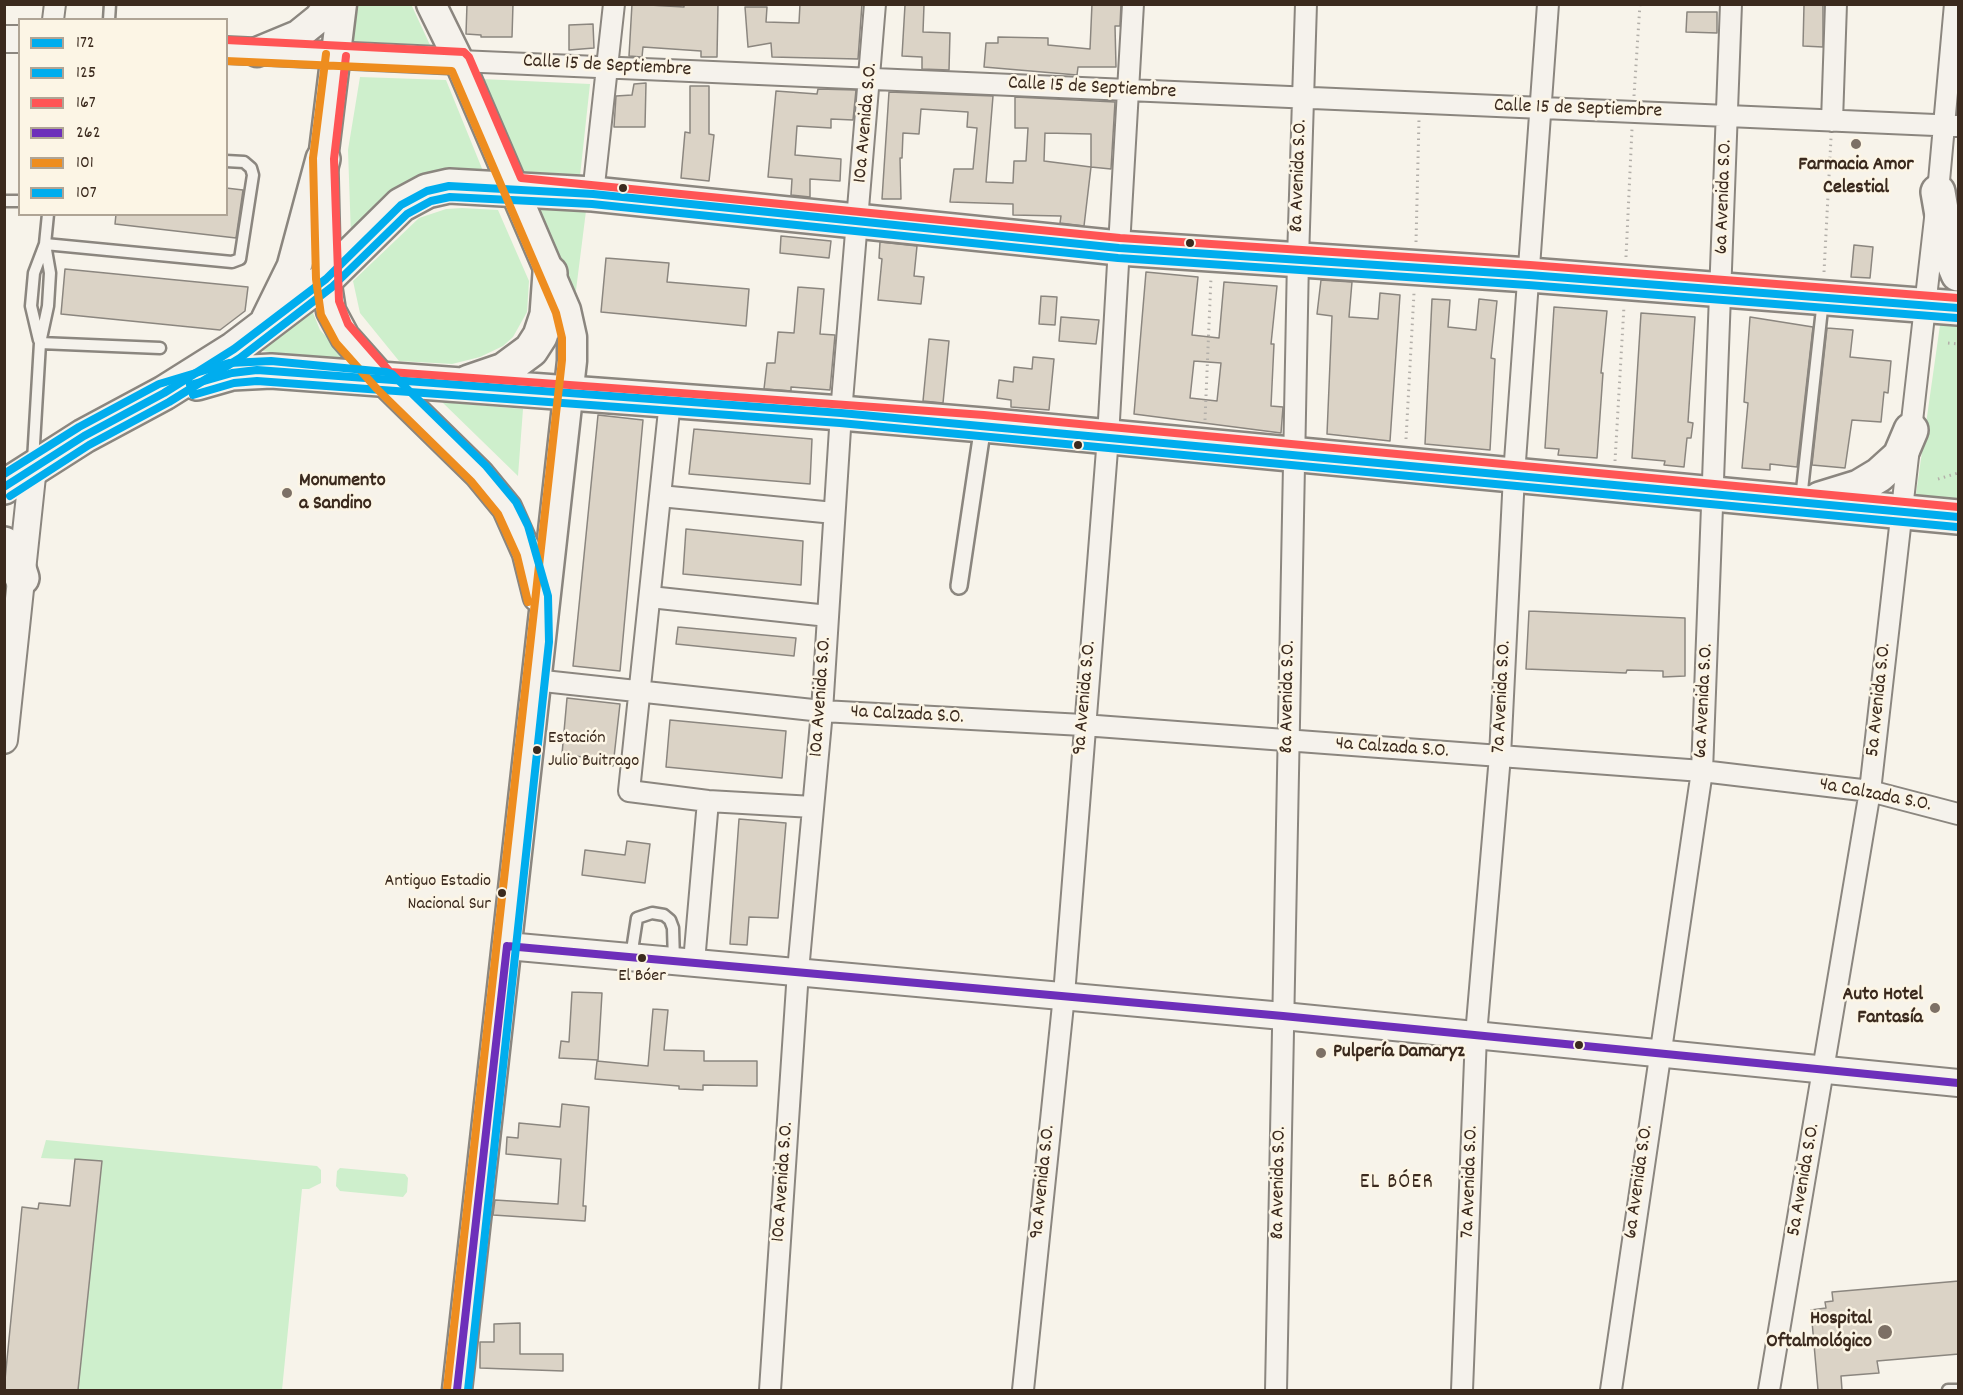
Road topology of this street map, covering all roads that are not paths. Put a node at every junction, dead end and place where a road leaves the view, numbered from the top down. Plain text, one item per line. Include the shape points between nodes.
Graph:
1 (329, 4) edge
2 (342, 4) edge
3 (431, 4) edge
4 (614, 4) edge
5 (875, 4) edge
6 (1133, 4) edge
7 (1306, 4) edge
8 (1548, 4) edge
9 (1731, 4) edge
10 (1836, 4) edge
11 (1955, 4) edge
12 (228, 50) edge
13 (256, 52) junction
14 (336, 55) junction
15 (459, 61) junction
16 (607, 68) junction
17 (871, 79) junction
18 (1127, 90) junction
19 (1303, 98) junction
20 (1541, 108) junction
21 (1727, 116) junction
22 (1832, 121) junction
23 (1951, 126) edge
24 (323, 159) junction
25 (228, 161) edge
26 (514, 188) junction
27 (1938, 192) junction
28 (594, 194) junction
29 (48, 216) edge
30 (858, 221) junction
31 (45, 244) junction
32 (1119, 248) junction
33 (1298, 259) junction
34 (550, 273) junction
35 (1959, 274) edge
36 (1528, 275) junction
37 (326, 279) junction
38 (1721, 291) junction
39 (1823, 298) junction
40 (1923, 306) junction
41 (1959, 308) edge
42 (263, 329) junction
43 (40, 344) junction
44 (160, 348) dead end
45 (385, 381) junction
46 (452, 385) junction
47 (164, 393) junction
48 (568, 393) junction
49 (670, 401) junction
50 (841, 414) junction
51 (983, 424) junction
52 (1911, 430) junction
53 (1108, 437) junction
54 (1294, 454) junction
55 (33, 467) junction
56 (1514, 475) junction
57 (4, 488) edge
58 (1714, 495) junction
59 (660, 496) junction
60 (1801, 503) junction
61 (1901, 512) junction
62 (834, 513) junction
63 (1959, 517) edge
64 (4, 544) edge
65 (22, 578) junction
66 (959, 586) dead end
67 (650, 597) junction
68 (828, 616) junction
69 (539, 641) junction
70 (534, 680) junction
71 (640, 690) junction
72 (822, 711) junction
73 (1083, 725) junction
74 (4, 740) edge
75 (1288, 742) junction
76 (1500, 756) junction
77 (1702, 771) junction
78 (1870, 791) junction
79 (708, 801) junction
80 (813, 807) junction
81 (1959, 814) edge
82 (507, 946) junction
83 (631, 957) junction
84 (684, 962) junction
85 (798, 971) junction
86 (1064, 996) junction
87 (1283, 1016) junction
88 (1476, 1035) junction
89 (1658, 1054) junction
90 (1824, 1070) junction
91 (1959, 1083) edge
92 (457, 1390) edge
93 (770, 1390) edge
94 (1023, 1390) edge
95 (1276, 1390) edge
96 (1462, 1390) edge
97 (1611, 1390) edge
98 (1769, 1390) edge
99 (1948, 1390) edge
100 (1959, 1390) edge

1 - 13 main road via 298,35
2 - 14 main road
3 - 15 main road
4 - 16 street
5 - 17 street, 10a Avenida S.O.
6 - 18 street, 9a Avenida S.O.
7 - 19 street, 8a Avenida S.O.
8 - 20 street, 7a Avenida S.O.
9 - 21 street, 6a Avenida S.O.
10 - 22 street
11 - 23 street, 5a Avenida S.O.
12 - 13 street, Calle 15 de Septiembre
13 - 14 street, Calle 15 de Septiembre
14 - 15 street, Calle 15 de Septiembre
14 - 24 main road
15 - 16 street, Calle 15 de Septiembre
15 - 26 main road
16 - 17 street, Calle 15 de Septiembre
16 - 28 street
17 - 18 street, Calle 15 de Septiembre
17 - 30 street, 10a Avenida S.O.
18 - 19 street, Calle 15 de Septiembre
18 - 32 street, 9a Avenida S.O.
19 - 20 street, Calle 15 de Septiembre
19 - 33 street, 8a Avenida S.O.
20 - 21 street, Calle 15 de Septiembre
20 - 36 street, 7a Avenida S.O.
21 - 22 street, Calle 15 de Septiembre
21 - 38 street, 6a Avenida S.O.
22 - 23 street, Calle 15 de Septiembre
23 - 27 street, 5a Avenida S.O.
24 - 37 main road
24 - 42 highway via 294,267
25 - 31 lane via 244,162 253,175 240,259 232,262
26 - 28 highway
26 - 34 main road
26 - 37 highway via 460,185 416,195 394,211
27 - 35 highway via 1948,250
27 - 40 street, 5a Avenida S.O.
28 - 30 highway
29 - 31 lane
30 - 32 highway
30 - 50 street, 10a Avenida S.O.
31 - 43 lane via 50,273
31 - 43 lane via 34,273 31,306
32 - 33 highway
32 - 53 street, 9a Avenida S.O.
33 - 36 highway
33 - 54 street, 8a Avenida S.O.
34 - 46 highway via 548,315 531,350 504,370
34 - 48 main road via 566,310 572,337
36 - 38 highway
36 - 56 street, 7a Avenida S.O.
37 - 42 highway
37 - 45 main road via 329,303 339,330
38 - 39 highway
38 - 58 street, 6a Avenida S.O.
39 - 40 highway
39 - 60 lane
40 - 41 highway
40 - 52 street, 5a Avenida S.O.
42 - 47 highway
43 - 44 lane
43 - 55 lane
45 - 46 highway
45 - 47 highway via 257,370 232,373
45 - 69 main road via 479,474 507,508 527,553 538,598
46 - 48 highway
47 - 55 highway
48 - 49 highway
48 - 69 main road
49 - 50 highway
49 - 59 street
50 - 51 highway
50 - 62 street, 10a Avenida S.O.
51 - 53 highway
51 - 66 street
52 - 60 highway via 1900,456 1879,475 1846,492
52 - 61 street, 5a Avenida S.O.
53 - 54 highway
53 - 73 street, 9a Avenida S.O.
54 - 56 highway
54 - 75 street, 8a Avenida S.O.
55 - 57 highway
55 - 65 street
56 - 58 highway
56 - 76 street, 7a Avenida S.O.
58 - 60 highway
58 - 77 street, 6a Avenida S.O.
59 - 62 street
59 - 67 street
60 - 61 highway
61 - 63 highway
61 - 78 street, 5a Avenida S.O.
62 - 68 street, 10a Avenida S.O.
64 - 65 highway via 14,553
65 - 74 street
67 - 68 street
67 - 71 street
68 - 72 street, 10a Avenida S.O.
69 - 70 main road
70 - 71 street, 4a Calzada S.O.
70 - 82 main road
71 - 72 street, 4a Calzada S.O.
71 - 79 street via 629,791
72 - 73 street, 4a Calzada S.O.
72 - 80 street, 10a Avenida S.O.
73 - 75 street, 4a Calzada S.O.
73 - 86 street, 9a Avenida S.O.
75 - 76 street, 4a Calzada S.O.
75 - 87 street, 8a Avenida S.O.
76 - 77 street, 4a Calzada S.O.
76 - 88 street, 7a Avenida S.O.
77 - 78 street, 4a Calzada S.O.
77 - 89 street, 6a Avenida S.O.
78 - 81 street, 4a Calzada S.O.
78 - 90 street, 5a Avenida S.O.
79 - 80 street
79 - 84 street
80 - 85 street, 10a Avenida S.O.
82 - 83 street
82 - 92 main road
83 - 84 street
83 - 84 lane via 637,918 652,913 664,915 670,921
84 - 85 street
85 - 86 street
85 - 93 street, 10a Avenida S.O.
86 - 87 street
86 - 94 street, 9a Avenida S.O.
87 - 88 street
87 - 95 street, 8a Avenida S.O.
88 - 89 street
88 - 96 street, 7a Avenida S.O.
89 - 90 street
89 - 97 street, 6a Avenida S.O.
90 - 91 street
90 - 98 street, 5a Avenida S.O.
99 - 100 lane

